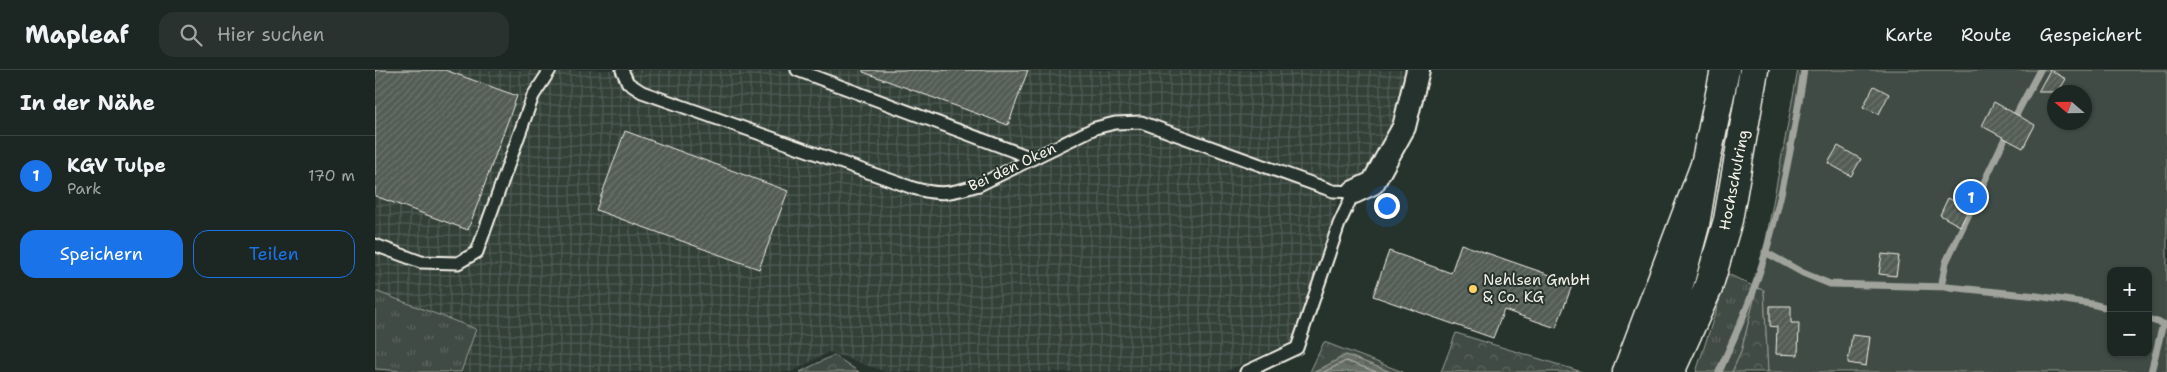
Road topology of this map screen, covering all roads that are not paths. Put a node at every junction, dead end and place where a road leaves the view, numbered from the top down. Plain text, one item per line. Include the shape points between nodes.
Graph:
1 (550, 70) edge
2 (622, 70) edge
3 (797, 70) edge
4 (1418, 70) edge
5 (1725, 70) edge
6 (1754, 70) edge
7 (1033, 158) junction
8 (1705, 165) junction
9 (1354, 192) junction
10 (375, 245) edge
11 (1708, 288) junction
12 (1246, 372) edge
13 (1627, 372) edge
14 (1646, 372) edge
15 (1670, 372) edge
16 (1679, 372) edge

1 - 10 lane via 533,96 477,252 458,263 421,262
2 - 7 lane, Bei den Oken via 628,82 642,92 936,194 979,185
3 - 7 lane
4 - 9 street via 1404,127 1373,183
5 - 8 main road
6 - 11 main road, Hochschulring via 1728,220
7 - 9 lane, Bei den Oken via 1095,128 1141,122 1333,191
8 - 13 main road
8 - 14 main road via 1695,225 1680,281
9 - 12 lane via 1339,224 1297,348
11 - 15 main road
11 - 16 main road

